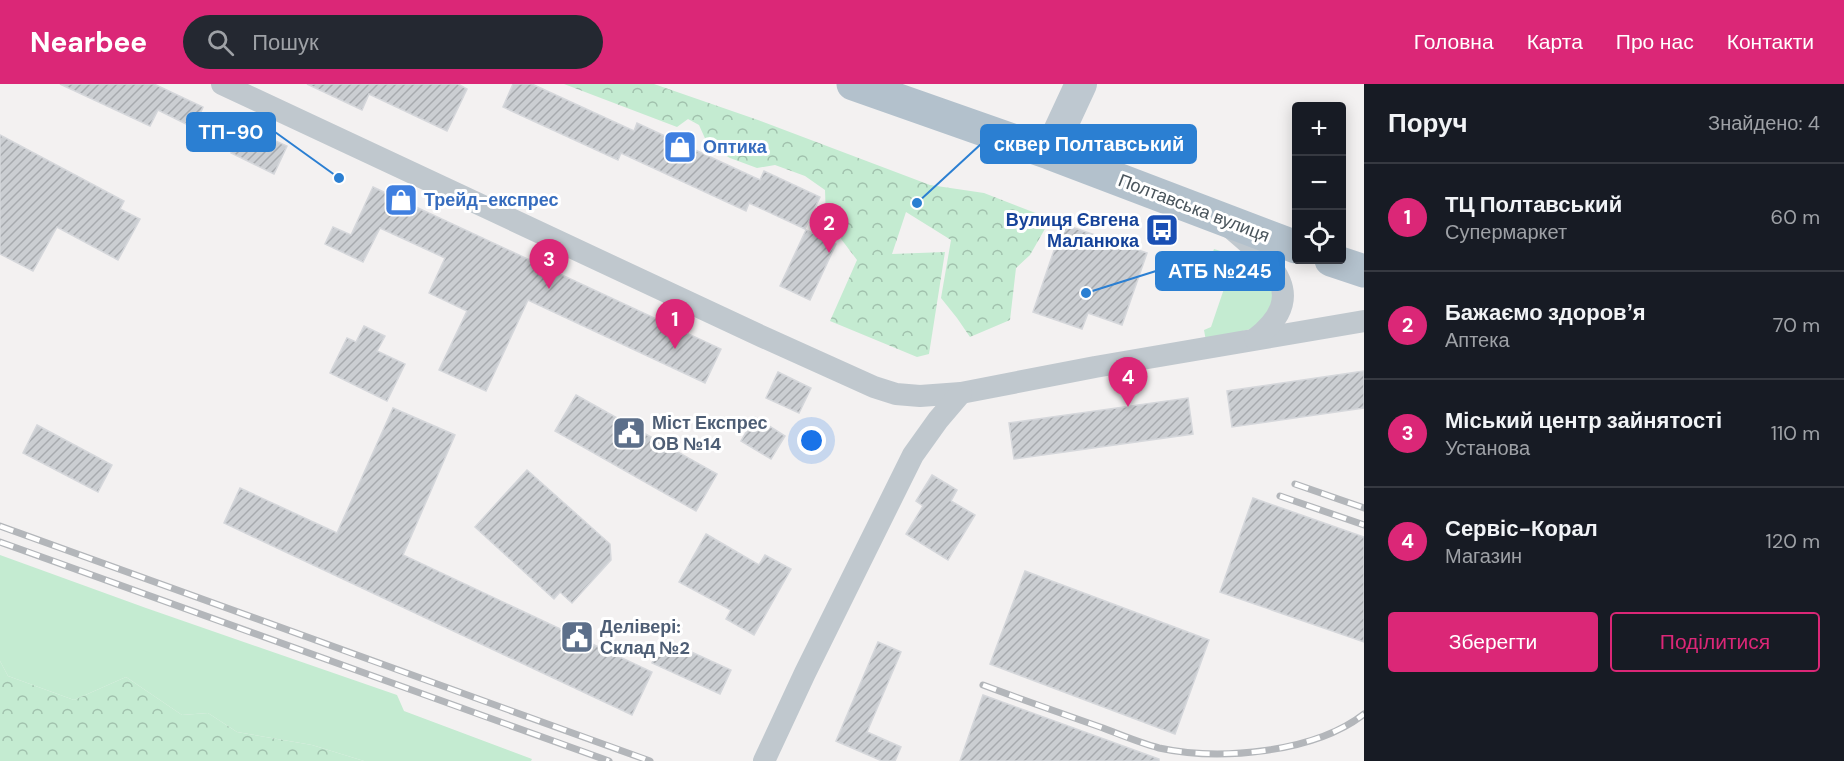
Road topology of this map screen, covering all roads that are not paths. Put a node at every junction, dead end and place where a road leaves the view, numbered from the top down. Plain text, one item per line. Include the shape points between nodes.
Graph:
1 (222, 84) edge
2 (853, 84) edge
3 (1081, 84) edge
4 (1049, 153) junction
5 (1220, 219) junction
6 (1292, 246) edge
7 (1343, 264) edge
8 (1364, 271) edge
9 (1364, 321) edge
10 (1255, 339) junction
11 (961, 393) junction
12 (764, 761) edge

1 - 11 street via 874,387 920,396
2 - 4 main road, Полтавська вулиця
3 - 4 main road
4 - 5 main road, Полтавська вулиця
5 - 6 main road, Полтавська вулиця
5 - 10 street via 1271,264 1279,279 1282,305 1278,317
7 - 8 main road
9 - 10 street
10 - 11 street
11 - 12 street via 913,455

